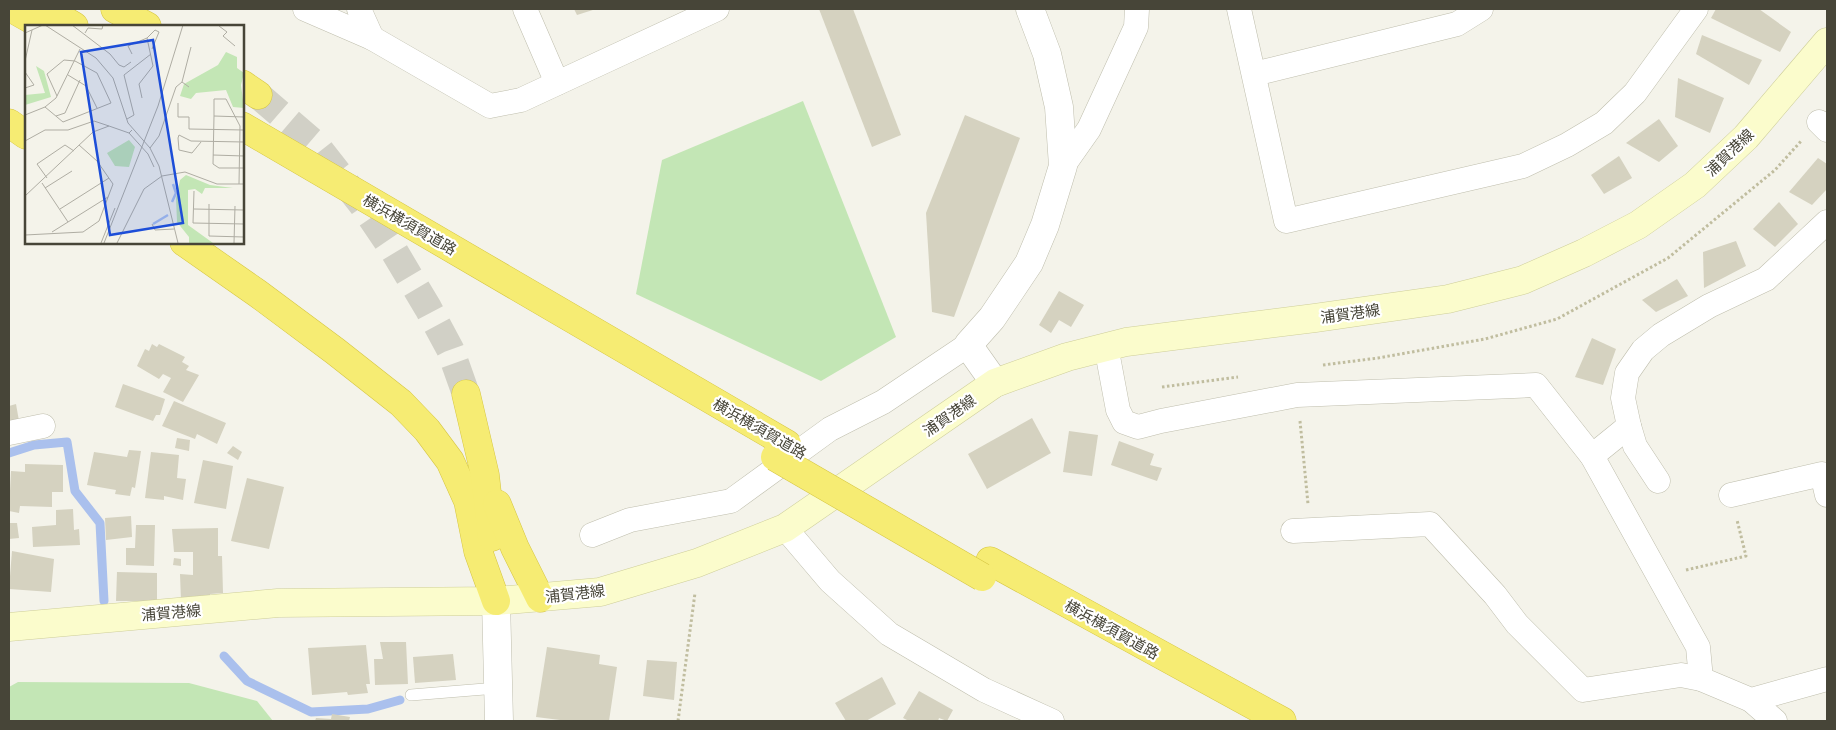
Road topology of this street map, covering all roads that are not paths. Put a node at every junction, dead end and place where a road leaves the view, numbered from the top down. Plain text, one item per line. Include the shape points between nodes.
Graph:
1 (13, 9) edge
2 (46, 9) edge
3 (115, 9) edge
4 (305, 9) edge
5 (359, 9) edge
6 (525, 9) edge
7 (717, 9) edge
8 (1030, 9) edge
9 (1137, 9) edge
10 (1238, 9) edge
11 (1481, 9) edge
12 (1696, 9) edge
13 (40, 25) edge
14 (72, 25) edge
15 (145, 25) edge
16 (372, 38) junction
17 (1827, 42) edge
18 (1254, 74) junction
19 (557, 83) junction
20 (9, 123) edge
21 (244, 127) edge
22 (25, 133) edge
23 (244, 146) edge
24 (1063, 166) junction
25 (1827, 222) edge
26 (187, 244) edge
27 (968, 345) junction
28 (1106, 346) junction
29 (995, 383) junction
30 (466, 394) tunnel mouth
31 (43, 426) dead end
32 (1629, 426) junction
33 (9, 433) edge
34 (781, 451) junction
35 (1592, 456) junction
36 (485, 475) junction
37 (1658, 481) dead end
38 (1732, 495) road end
39 (1827, 496) edge
40 (785, 528) junction
41 (1302, 530) road end
42 (592, 535) dead end
43 (986, 569) junction
44 (540, 598) junction
45 (496, 601) junction
46 (9, 627) edge
47 (1701, 679) junction
48 (1827, 679) edge
49 (497, 688) junction
50 (411, 695) dead end
51 (1751, 700) junction
52 (500, 721) edge
53 (1052, 721) edge
54 (1246, 721) edge
55 (1282, 721) edge
56 (1775, 721) edge

1 - 13 highway
2 - 14 highway
3 - 15 highway
4 - 16 street
5 - 16 street
6 - 19 street
7 - 19 street
8 - 24 street via 1047,54 1059,106
9 - 24 street via 1136,27 1093,120
10 - 18 street
11 - 18 street via 1457,24
12 - 18 street via 1635,92 1604,124 1567,146 1523,166 1286,220
16 - 19 street via 490,106 521,100
17 - 28 main road, 浦賀港線 via 1746,137 1695,184 1638,224 1523,280 1448,299
20 - 22 highway
21 - 34 highway, 横浜横須賀道路
23 - 34 highway, 横浜横須賀道路
24 - 27 street via 1045,225 1029,263 992,318
25 - 32 street via 1766,280 1709,306 1643,350 1627,373 1623,398
26 - 45 highway via 335,350 401,403 427,430 450,461 468,501 478,551
27 - 29 street
27 - 42 street via 882,402 830,428 731,501 630,520
28 - 29 main road, 浦賀港線 via 1067,356
28 - 35 street via 1118,410 1124,422 1138,428 1297,395 1536,385
29 - 40 main road, 浦賀港線
30 - 36 highway
31 - 33 street
32 - 35 street
32 - 37 street via 1635,446
34 - 43 highway, 横浜横須賀道路
35 - 47 street via 1698,647
36 - 44 highway
36 - 45 highway
38 - 39 street via 1822,474
40 - 44 main road, 浦賀港線 via 697,562 600,592
40 - 53 street via 830,581 889,634 984,690
41 - 47 street via 1430,524 1517,624 1583,690 1681,675
43 - 54 highway, 横浜横須賀道路
43 - 55 highway, 横浜横須賀道路
44 - 45 main road, 浦賀港線
45 - 46 main road, 浦賀港線 via 278,603
45 - 49 street
47 - 51 street
48 - 51 street
49 - 50 lane
49 - 52 street
51 - 56 street

